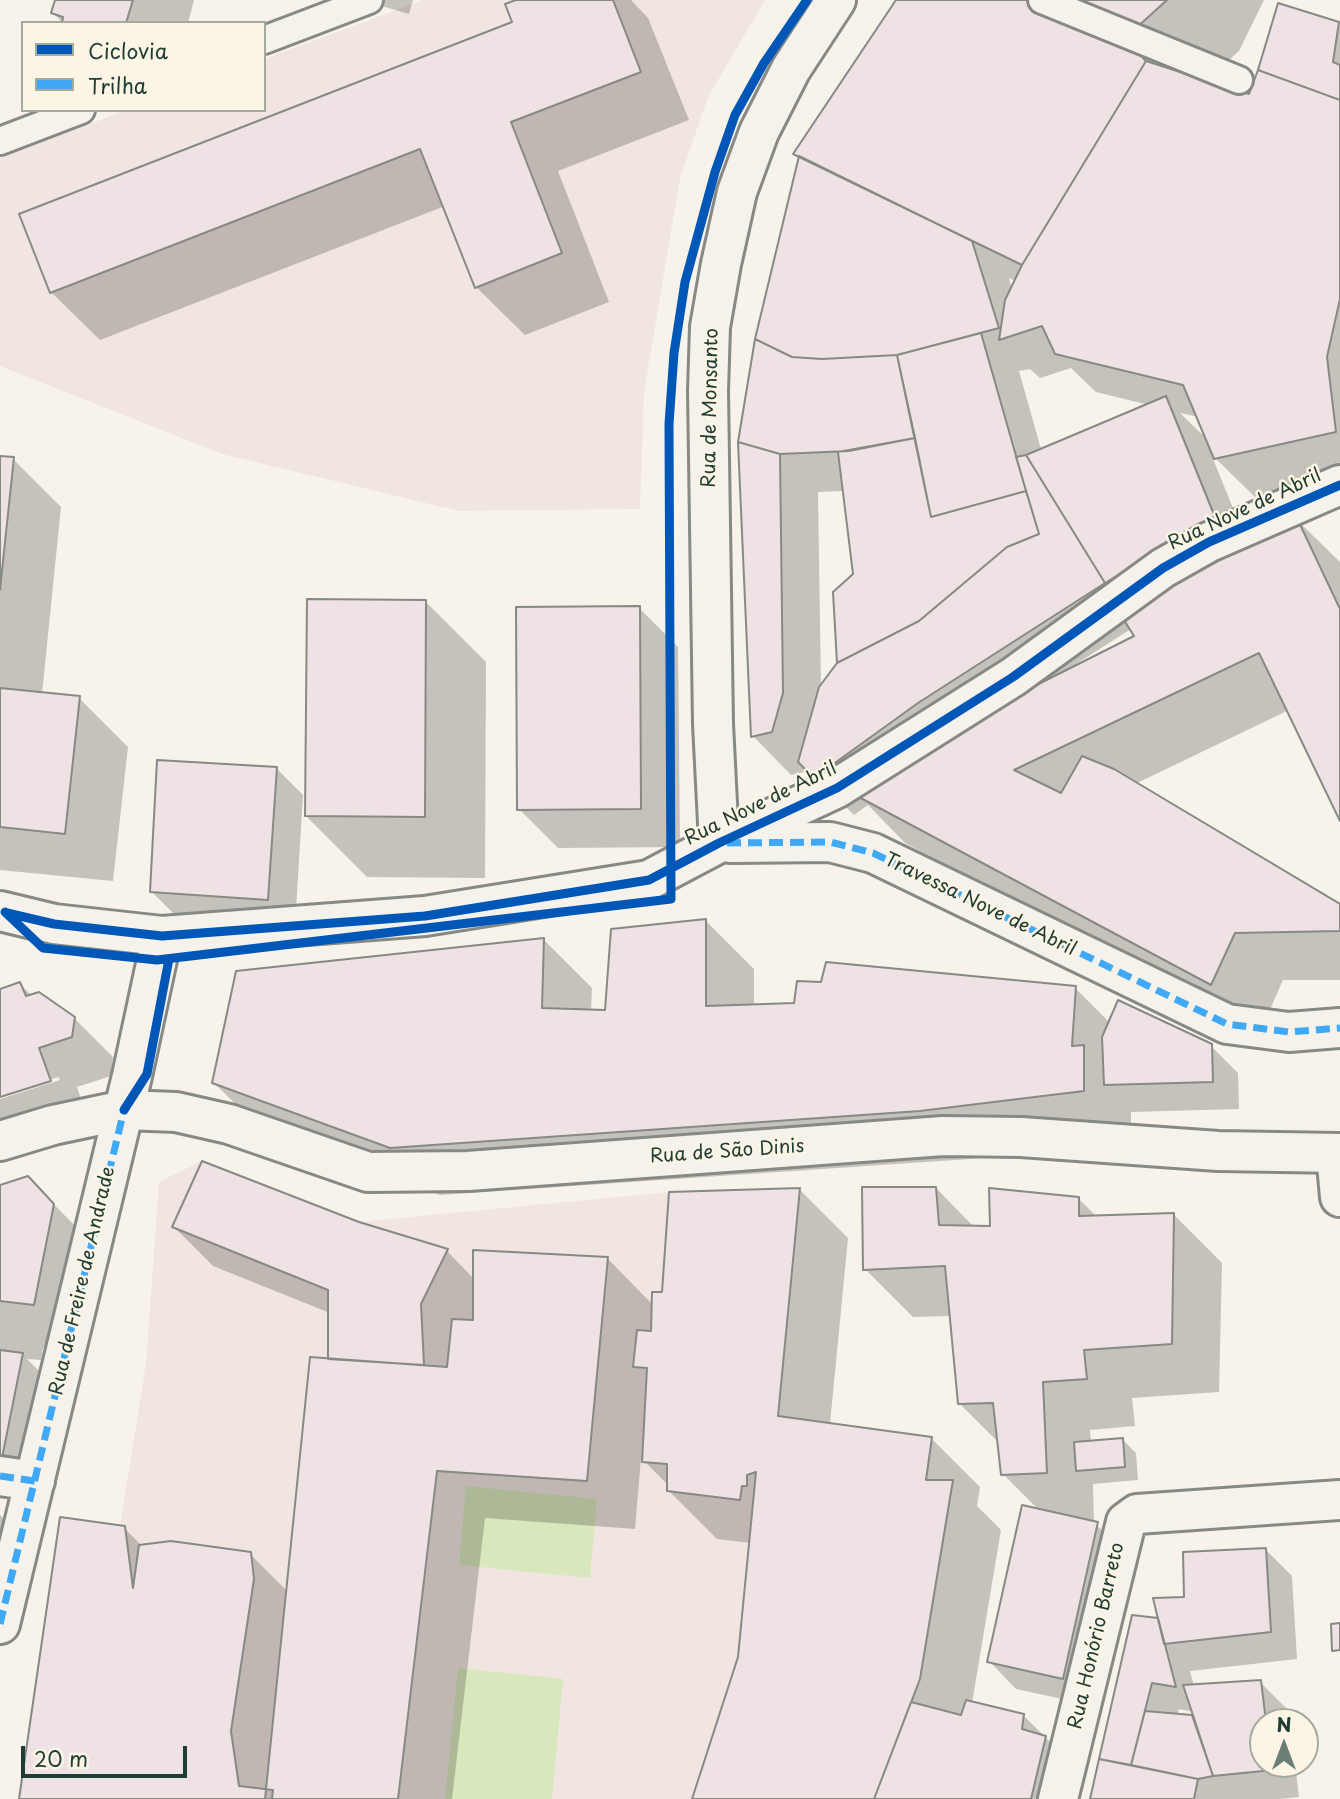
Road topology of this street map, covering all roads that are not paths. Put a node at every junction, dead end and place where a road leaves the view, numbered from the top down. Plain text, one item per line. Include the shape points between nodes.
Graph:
1 (369, 0) edge
2 (836, 0) edge
3 (1042, 0) edge
4 (266, 39) edge
5 (1239, 80) dead end
6 (76, 112) edge
7 (0, 141) edge
8 (1340, 485) edge
9 (719, 843) junction
10 (0, 911) edge
11 (162, 936) junction
12 (1340, 1028) edge
13 (124, 1110) junction
14 (0, 1141) edge
15 (1338, 1153) edge
16 (1340, 1197) edge
17 (18, 1478) edge
18 (1340, 1500) edge
19 (0, 1624) edge
20 (1058, 1799) edge

1 - 4 lane
2 - 9 street, Rua de Monsanto via 791,69 759,132 737,192 710,327 713,724
3 - 5 lane
6 - 7 lane
8 - 9 street, Rua Nove de Abril via 1209,542 1163,568 1013,677 837,788
9 - 11 street, Rua Nove de Abril via 649,880 425,916
9 - 12 street, Travessa Nove de Abril via 830,842 873,853 1227,1024 1289,1031
10 - 11 street, Rua Nove de Abril via 54,925
11 - 13 street, Rua de Freire de Andrade
13 - 14 street, Rua de São Dinis
13 - 15 street, Rua de São Dinis via 176,1112 229,1124 368,1172 468,1171 943,1136
13 - 17 street, Rua de Freire de Andrade
15 - 16 street
17 - 19 street, Rua de Freire de Andrade
18 - 20 street, Rua Honório Barreto via 1137,1514 1125,1522

